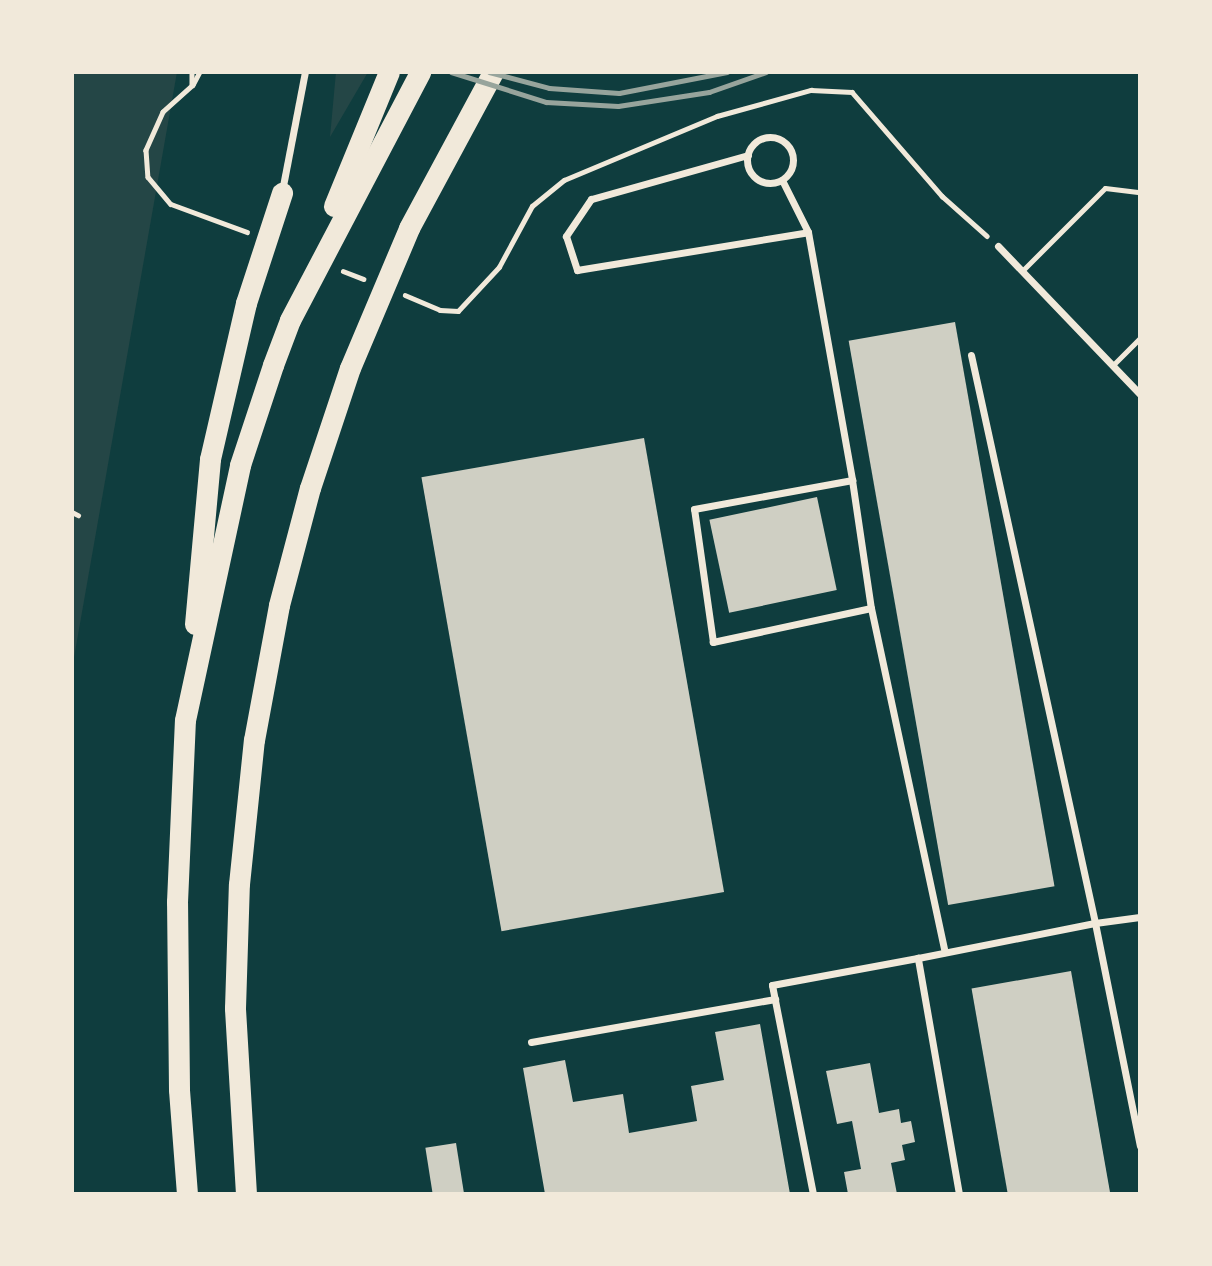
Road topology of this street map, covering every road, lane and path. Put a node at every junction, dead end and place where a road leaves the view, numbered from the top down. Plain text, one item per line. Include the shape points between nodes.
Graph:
1 (192, 72) edge
2 (200, 72) edge
3 (305, 72) edge
4 (388, 72) edge
5 (420, 72) edge
6 (493, 72) edge
7 (747, 155) junction
8 (782, 180) junction
9 (1140, 192) edge
10 (282, 193) joint
11 (532, 206) dead end
12 (808, 232) junction
13 (998, 246) joint
14 (1022, 271) junction
15 (290, 320) junction
16 (1140, 338) edge
17 (971, 355) dead end
18 (1113, 365) junction
19 (1140, 394) edge
20 (852, 480) junction
21 (72, 512) edge
22 (78, 515) dead end
23 (871, 608) junction
24 (186, 720) junction
25 (1140, 917) edge
26 (1095, 923) junction
27 (945, 952) junction
28 (918, 958) junction
29 (775, 999) junction
30 (531, 1042) dead end
31 (1140, 1146) edge
32 (187, 1194) edge
33 (246, 1194) edge
34 (813, 1194) edge
35 (959, 1194) edge

1 - 2 path via 192,85
3 - 10 street
4 - 15 highway
5 - 15 highway
6 - 33 highway via 409,228 350,368 310,488 279,605 254,740 239,884 234,1008
7 - 8 street via 754,176 768,183
7 - 8 street via 762,138 784,140 794,160
7 - 12 street via 591,200 566,236 577,270
8 - 12 street
9 - 14 lane via 1105,188
10 - 24 highway via 246,303 210,459
11 - 13 path via 564,180 717,116 811,90 852,92 942,196
12 - 20 street
13 - 14 street
14 - 18 street
15 - 24 highway via 240,465
16 - 18 lane
17 - 26 street
18 - 19 street
20 - 23 street
20 - 23 street via 694,509 713,642
21 - 22 path
23 - 27 street
24 - 32 highway via 177,902 179,1089
25 - 26 street
26 - 27 street
26 - 31 street
27 - 28 street
28 - 29 street via 772,985
28 - 35 street
29 - 30 street
29 - 34 street

